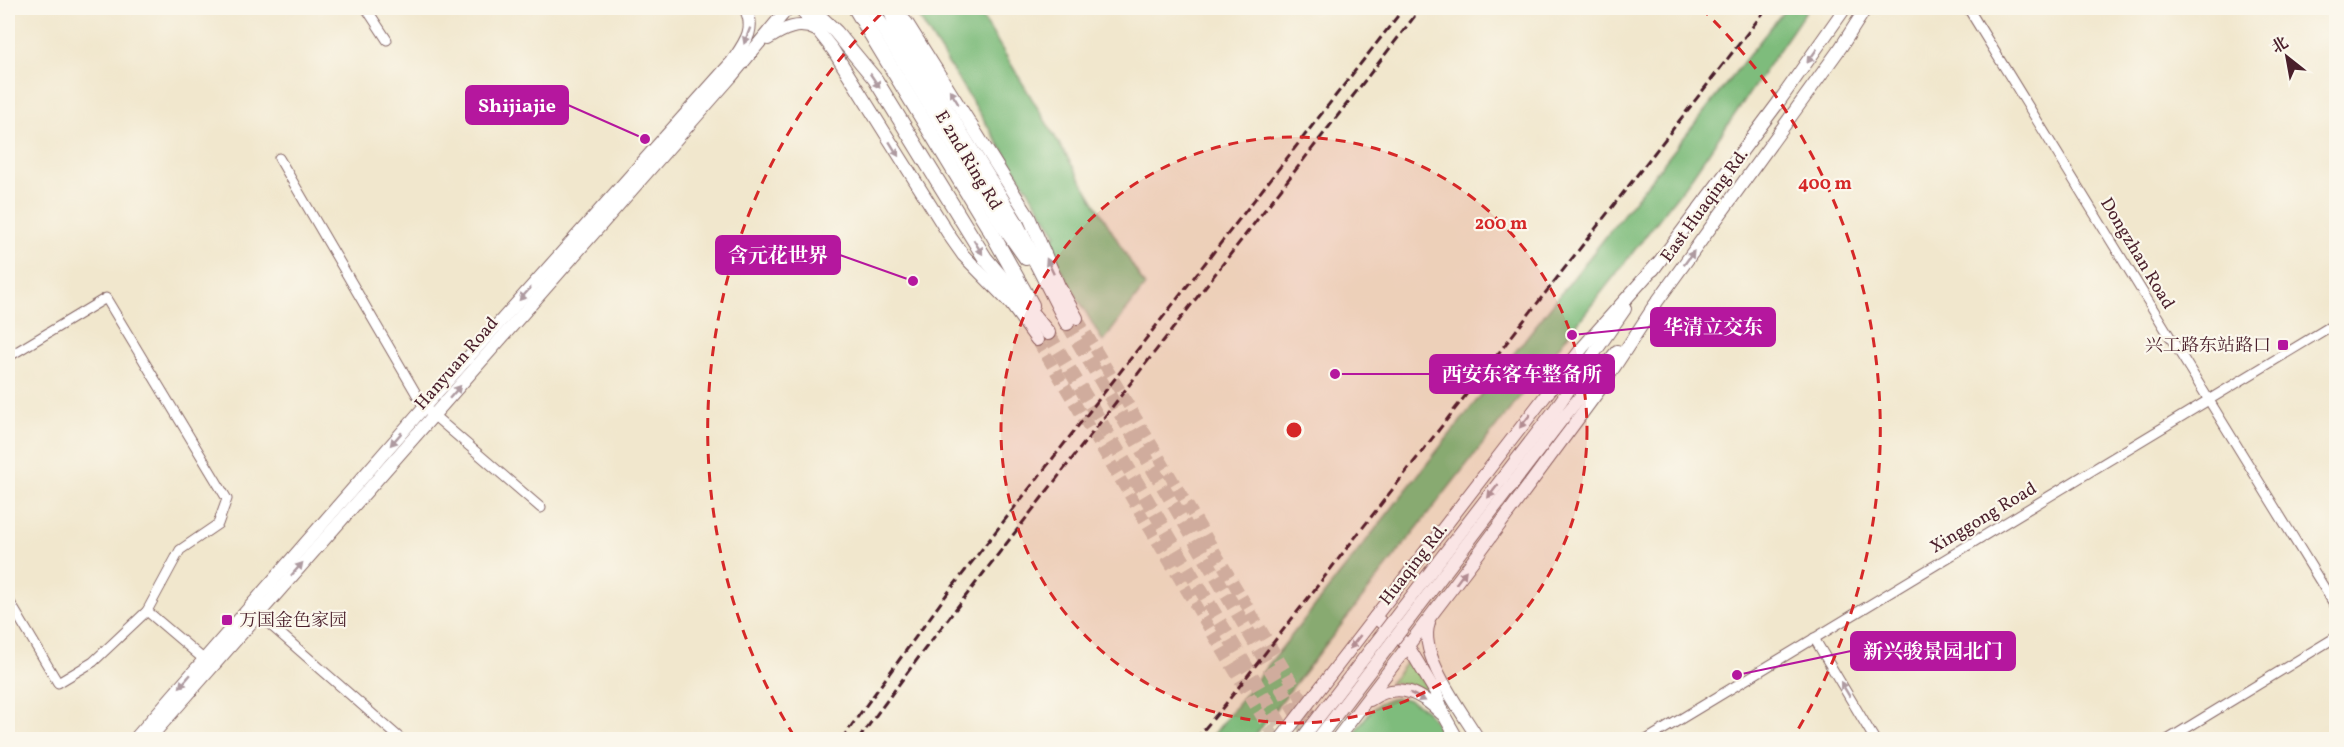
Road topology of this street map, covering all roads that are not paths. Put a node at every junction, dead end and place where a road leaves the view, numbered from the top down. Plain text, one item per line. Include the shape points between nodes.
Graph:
1 (366, 8) edge
2 (745, 8) edge
3 (788, 8) edge
4 (800, 8) edge
5 (808, 8) edge
6 (855, 8) edge
7 (872, 8) edge
8 (892, 8) edge
9 (1845, 8) edge
10 (1866, 8) edge
11 (1968, 8) edge
12 (816, 30) junction
13 (387, 40) dead end
14 (756, 49) junction
15 (856, 54) junction
16 (279, 158) dead end
17 (999, 231) junction
18 (1657, 264) junction
19 (1052, 296) junction
20 (1654, 305) junction
21 (1072, 320) joint
22 (2337, 323) edge
23 (1042, 336) junction
24 (8, 357) edge
25 (2209, 400) junction
26 (424, 407) junction
27 (1558, 414) junction
28 (434, 416) junction
29 (541, 508) dead end
30 (8, 599) edge
31 (1386, 602) junction
32 (1438, 607) junction
33 (2337, 607) edge
34 (147, 611) junction
35 (258, 614) junction
36 (1375, 617) junction
37 (1419, 632) junction
38 (2337, 637) edge
39 (1814, 638) junction
40 (1408, 646) junction
41 (1429, 649) junction
42 (1418, 662) junction
43 (208, 663) junction
44 (1310, 701) junction
45 (1354, 716) junction
46 (1444, 717) junction
47 (1339, 735) edge
48 (134, 740) edge
49 (148, 740) edge
50 (402, 740) edge
51 (1280, 740) edge
52 (1301, 740) edge
53 (1317, 740) edge
54 (1458, 740) edge
55 (1479, 740) edge
56 (1647, 740) edge
57 (1875, 740) edge
58 (2166, 740) edge

1 - 13 street
2 -> 26 main road, Hanyuan Road via 750,32 732,62
3 - 14 main road, Hanyuan Road
4 - 12 main road
5 - 15 highway
6 - 17 highway, E 2nd Ring Rd
7 - 17 highway, E 2nd Ring Rd
8 - 19 highway via 897,28 1015,221
21 -> 8 main road via 1029,217 907,23
9 -> 18 main road, East Huaqing Rd.
20 -> 10 main road, East Huaqing Rd.
11 - 25 street, Dongzhan Road
12 - 14 main road via 792,27
12 - 15 main road
12 -> 23 main road via 833,50 963,255
28 -> 14 main road, Hanyuan Road
15 -> 23 highway via 985,258
16 - 26 street
17 - 19 highway, E 2nd Ring Rd
17 - 23 highway, E 2nd Ring Rd
18 - 27 main road, East Huaqing Rd.
18 -> 31 main road via 1583,347
19 - 21 highway
20 - 27 main road, East Huaqing Rd.
32 -> 20 main road via 1600,389
22 - 25 street, Xinggong Road
24 - 34 street via 106,298 226,499 218,524 180,550
25 - 33 street, Dongzhan Road
25 - 39 street, Xinggong Road
26 - 28 street
26 -> 43 main road, Hanyuan Road
27 -> 52 main road, Huaqing Rd., bridge
27 - 53 main road, Huaqing Rd., bridge
28 - 29 street
35 -> 28 main road, Hanyuan Road
30 - 34 street via 58,683 93,662
31 - 36 main road
31 - 37 main road
32 - 37 main road
32 - 41 main road via 1427,626
34 - 43 street
35 - 43 main road, Hanyuan Road
35 - 50 street
36 - 40 main road
36 -> 44 main road
37 - 40 main road
37 - 41 main road
38 - 58 street
39 - 56 street, Xinggong Road
57 -> 39 street
40 - 42 main road
40 - 45 main road
41 - 42 main road via 1418,648
41 - 55 main road
42 - 46 main road via 1436,693
43 -> 48 main road, Hanyuan Road
43 - 49 main road, Hanyuan Road
44 - 47 main road via 1311,718 1331,735
44 - 51 main road
45 -> 46 main road via 1372,698 1395,689 1421,697
45 - 47 main road
46 - 54 main road

